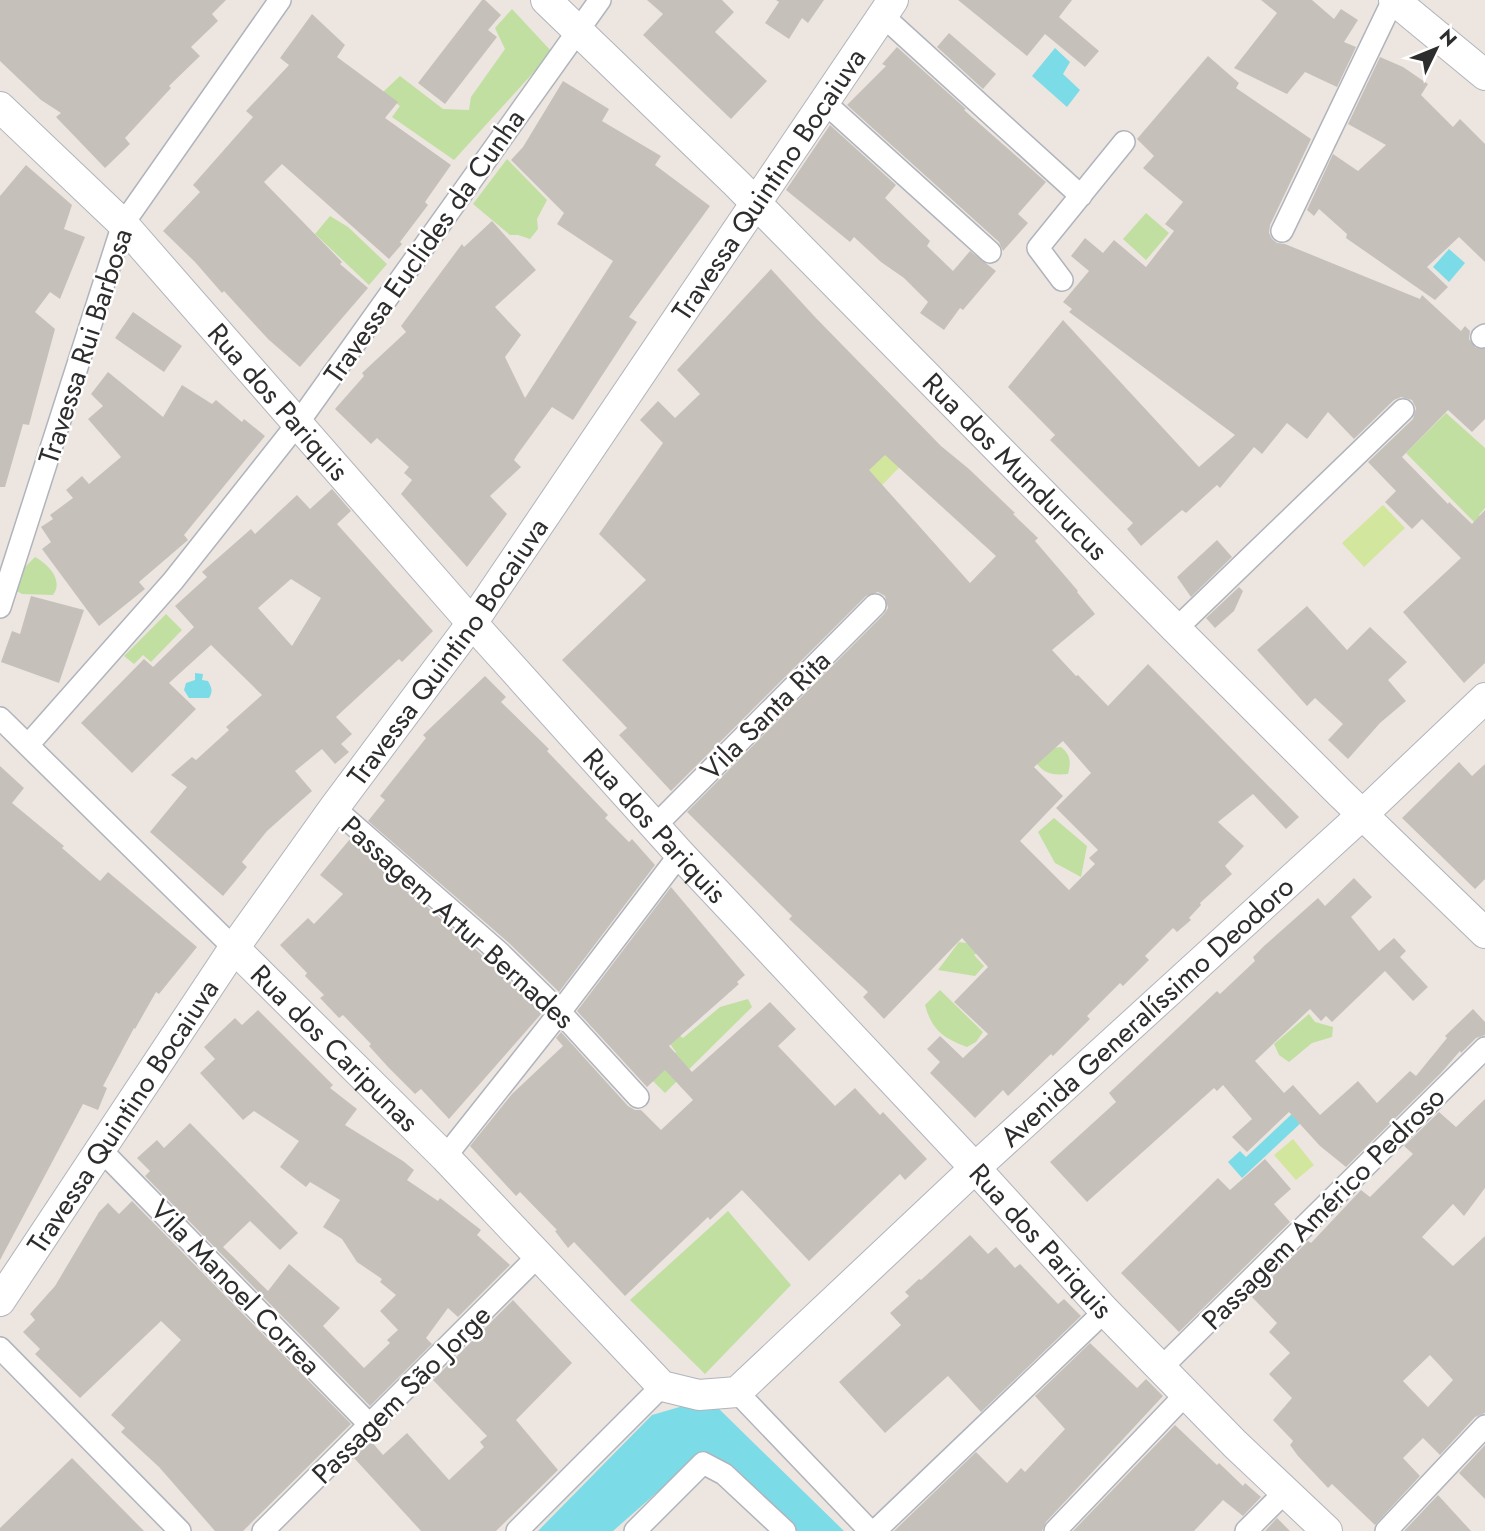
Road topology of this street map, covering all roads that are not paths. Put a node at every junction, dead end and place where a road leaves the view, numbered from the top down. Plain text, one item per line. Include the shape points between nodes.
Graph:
1 (280, 0) edge
2 (546, 0) edge
3 (600, 0) edge
4 (1393, 0) edge
5 (888, 8) edge
6 (577, 31) junction
7 (1485, 75) edge
8 (824, 102) junction
9 (0, 107) edge
10 (1124, 142) dead end
11 (1081, 195) junction
12 (756, 203) junction
13 (123, 224) junction
14 (1282, 231) dead end
15 (990, 252) dead end
16 (1062, 280) dead end
17 (1403, 410) dead end
18 (298, 423) junction
19 (875, 606) dead end
20 (0, 607) edge
21 (472, 623) junction
22 (1176, 629) junction
23 (1485, 698) edge
24 (0, 718) edge
25 (28, 745) junction
26 (334, 808) junction
27 (1362, 815) junction
28 (656, 825) junction
29 (680, 854) junction
30 (1485, 933) edge
31 (234, 948) junction
32 (560, 1012) junction
33 (1485, 1048) edge
34 (638, 1097) dead end
35 (101, 1150) junction
36 (444, 1157) junction
37 (975, 1168) junction
38 (538, 1256) junction
39 (0, 1301) edge
40 (1105, 1311) junction
41 (0, 1348) edge
42 (1161, 1368) junction
43 (662, 1386) junction
44 (737, 1392) junction
45 (1186, 1394) junction
46 (370, 1425) junction
47 (1485, 1426) edge
48 (1285, 1492) junction
49 (180, 1531) edge
50 (263, 1531) edge
51 (517, 1531) edge
52 (635, 1531) edge
53 (785, 1531) edge
54 (872, 1531) edge
55 (1055, 1531) edge
56 (1246, 1531) edge
57 (1327, 1531) edge
58 (1386, 1531) edge

1 - 13 street, Travessa Rui Barbosa
2 - 6 street, Rua dos Mundurucus
3 - 6 street, Travessa Euclides da Cunha
4 - 7 street
4 - 14 street
5 - 8 street, Travessa Quintino Bocaiuva
5 - 11 street
6 - 12 street, Rua dos Mundurucus
6 - 18 street, Travessa Euclides da Cunha
8 - 12 street, Travessa Quintino Bocaiuva
8 - 15 street
9 - 13 street, Rua dos Pariquis
10 - 11 street
11 - 16 street via 1038,248
12 - 21 street, Travessa Quintino Bocaiuva
12 - 22 street, Rua dos Mundurucus
13 - 18 street, Rua dos Pariquis
13 - 20 street, Travessa Rui Barbosa
17 - 22 street
18 - 21 street, Rua dos Pariquis
18 - 25 street, Travessa Euclides da Cunha via 173,581
19 - 28 street, Vila Santa Rita
21 - 26 street, Travessa Quintino Bocaiuva
21 - 28 street, Rua dos Pariquis
22 - 27 street, Rua dos Mundurucus
23 - 27 street, Avenida Generalíssimo Deodoro
24 - 25 street, Rua dos Caripunas
25 - 31 street, Rua dos Caripunas
26 - 31 street, Travessa Quintino Bocaiuva
26 - 32 street, Passagem Artur Bernades via 500,953
27 - 30 street, Rua dos Mundurucus
27 - 37 street, Avenida Generalíssimo Deodoro
28 - 29 street, Rua dos Pariquis
29 - 32 street
29 - 37 street, Rua dos Pariquis
31 - 35 street, Travessa Quintino Bocaiuva
31 - 36 street, Rua dos Caripunas
32 - 34 street, Passagem Artur Bernades
32 - 36 street
33 - 42 street, Passagem Américo Pedroso
35 - 39 street, Travessa Quintino Bocaiuva
35 - 46 street, Vila Manoel Correa
36 - 38 street, Rua dos Caripunas
37 - 40 street, Rua dos Pariquis
37 - 44 street, Avenida Generalíssimo Deodoro
38 - 43 street, Rua dos Caripunas
38 - 46 street, Passagem São Jorge
40 - 42 street, Rua dos Pariquis
40 - 54 street
41 - 49 street
42 - 45 street, Rua dos Pariquis
43 - 44 street via 699,1395
43 - 51 street
44 - 54 street
45 - 48 street, Rua dos Pariquis
45 - 55 street
46 - 50 street, Passagem São Jorge
47 - 58 street
48 - 56 street
48 - 57 street, Rua dos Pariquis
52 - 53 street via 703,1463 724,1474

